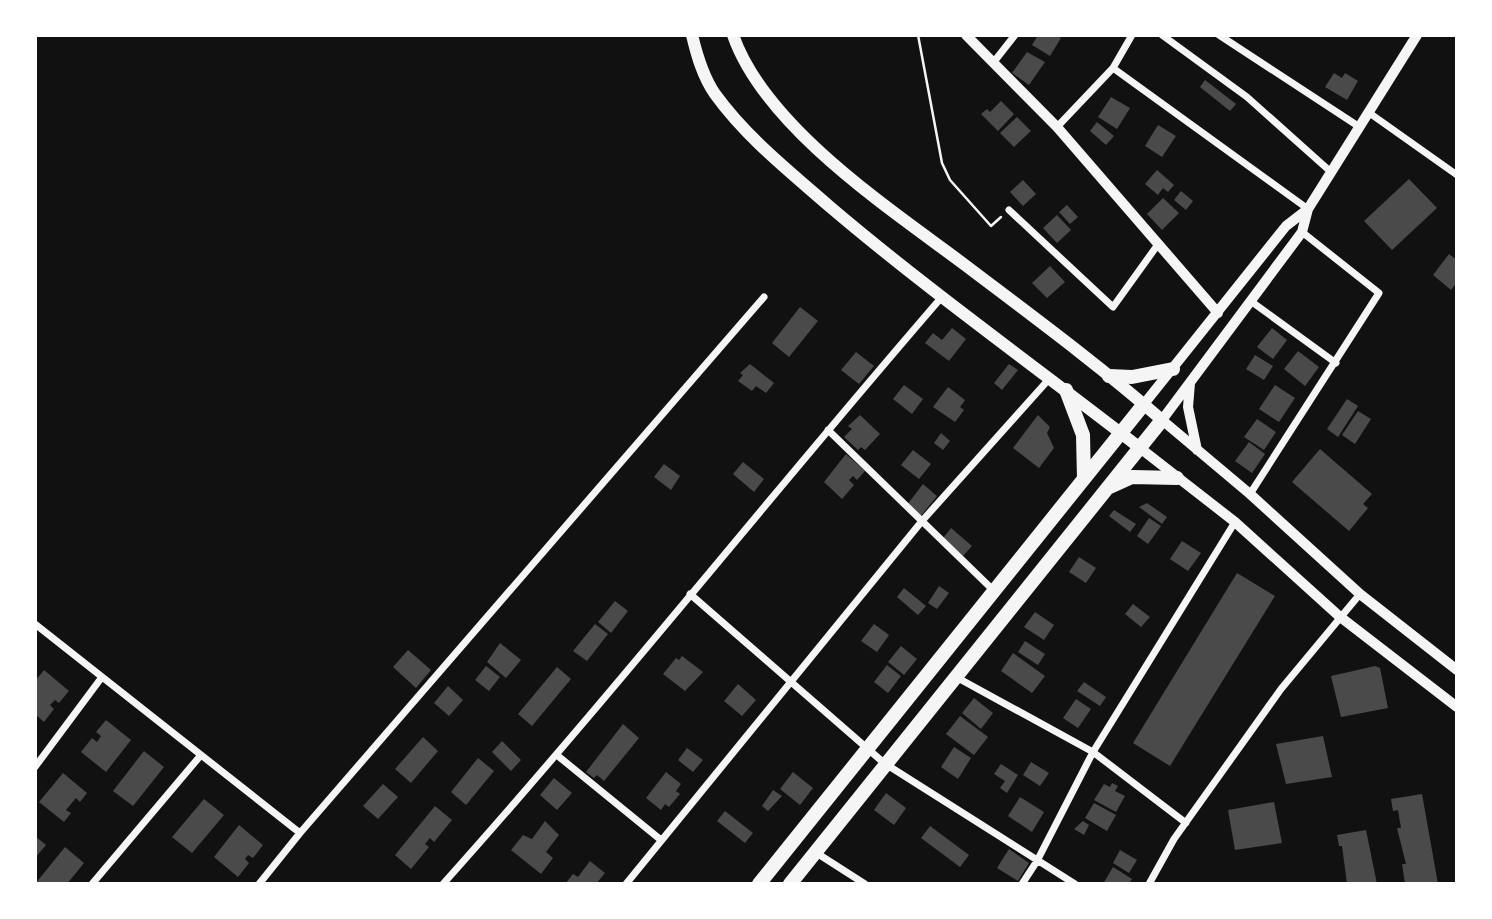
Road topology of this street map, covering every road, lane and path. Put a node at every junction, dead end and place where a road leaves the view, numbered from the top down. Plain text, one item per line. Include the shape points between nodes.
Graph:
1 (692, 35) edge
2 (733, 35) edge
3 (918, 35) edge
4 (966, 35) edge
5 (1015, 35) edge
6 (1132, 35) edge
7 (1162, 35) edge
8 (1219, 35) edge
9 (1417, 35) edge
10 (993, 63) junction
11 (1113, 68) junction
12 (1368, 112) junction
13 (1358, 126) junction
14 (1057, 127) junction
15 (1331, 172) junction
16 (1457, 175) edge
17 (1308, 209) junction
18 (1009, 210) joint
19 (1302, 232) junction
20 (1160, 243) junction
21 (764, 297) dead end
22 (941, 298) junction
23 (1252, 302) junction
24 (1218, 313) junction
25 (1336, 363) junction
26 (1173, 369) junction
27 (1110, 376) junction
28 (1050, 377) junction
29 (1190, 383) junction
30 (1066, 390) junction
31 (1144, 404) junction
32 (1162, 420) junction
33 (828, 430) junction
34 (1120, 433) junction
35 (1140, 448) junction
36 (1197, 450) junction
37 (1177, 478) junction
38 (1084, 479) junction
39 (1108, 487) junction
40 (1250, 494) junction
41 (922, 522) junction
42 (1235, 522) junction
43 (990, 587) dead end
44 (690, 594) junction
45 (1360, 594) junction
46 (1339, 616) junction
47 (35, 624) edge
48 (1457, 670) edge
49 (103, 677) junction
50 (956, 677) junction
51 (793, 681) junction
52 (1457, 707) edge
53 (870, 747) junction
54 (1093, 752) junction
55 (201, 755) junction
56 (558, 756) junction
57 (884, 763) junction
58 (35, 767) edge
59 (1186, 823) junction
60 (300, 833) junction
61 (661, 841) junction
62 (815, 852) junction
63 (1037, 861) junction
64 (92, 884) edge
65 (259, 884) edge
66 (443, 884) edge
67 (625, 884) edge
68 (759, 884) edge
69 (790, 884) edge
70 (865, 884) edge
71 (1021, 884) edge
72 (1075, 884) edge
73 (1149, 884) edge

1 - 22 main road via 705,76 733,117 782,165
2 - 27 main road via 764,92 826,155 869,193
3 - 18 path via 937,144 950,180 991,226
4 - 10 street
5 - 10 street
6 - 11 street
7 - 15 street via 1247,97
8 - 13 street
9 - 12 street
10 - 14 street
11 - 14 street
11 - 17 street
12 - 13 street
12 - 16 street
13 - 15 street
14 - 20 street
15 - 17 street
17 - 19 street
17 - 24 street via 1286,226
18 - 20 street via 1113,307
19 - 23 street
19 - 25 street via 1379,293
20 - 24 street
21 - 60 street
22 - 28 main road
22 - 33 street
23 - 25 street
23 - 29 street
24 - 26 street
25 - 40 street
26 - 27 main road
26 - 31 street
27 - 31 main road
28 - 30 main road
28 - 41 street
29 - 32 street
29 - 36 street via 1189,417
30 - 34 main road
30 - 38 main road via 1083,435
31 - 32 main road
31 - 34 main road
32 - 35 main road
32 - 36 street
33 - 41 street
33 - 44 street
34 - 35 main road
34 - 38 main road
35 - 37 street
35 - 39 main road
36 - 40 street
37 - 39 main road via 1132,477
37 - 42 street
38 - 53 main road
39 - 50 main road
40 - 45 street
41 - 43 street
41 - 51 street
42 - 46 street
42 - 54 street
44 - 51 street
44 - 56 street
45 - 46 street
45 - 48 street
46 - 52 street
46 - 59 street
47 - 49 street
49 - 55 street
49 - 58 street
50 - 54 street
50 - 57 main road
51 - 53 street
51 - 61 street
53 - 57 street
53 - 68 main road
54 - 59 street
54 - 63 street
55 - 60 street
55 - 64 street
56 - 61 street
56 - 66 street
57 - 62 main road
57 - 63 street
59 - 73 street
60 - 65 street
61 - 67 street
62 - 69 main road
62 - 70 street
63 - 71 street
63 - 72 street

